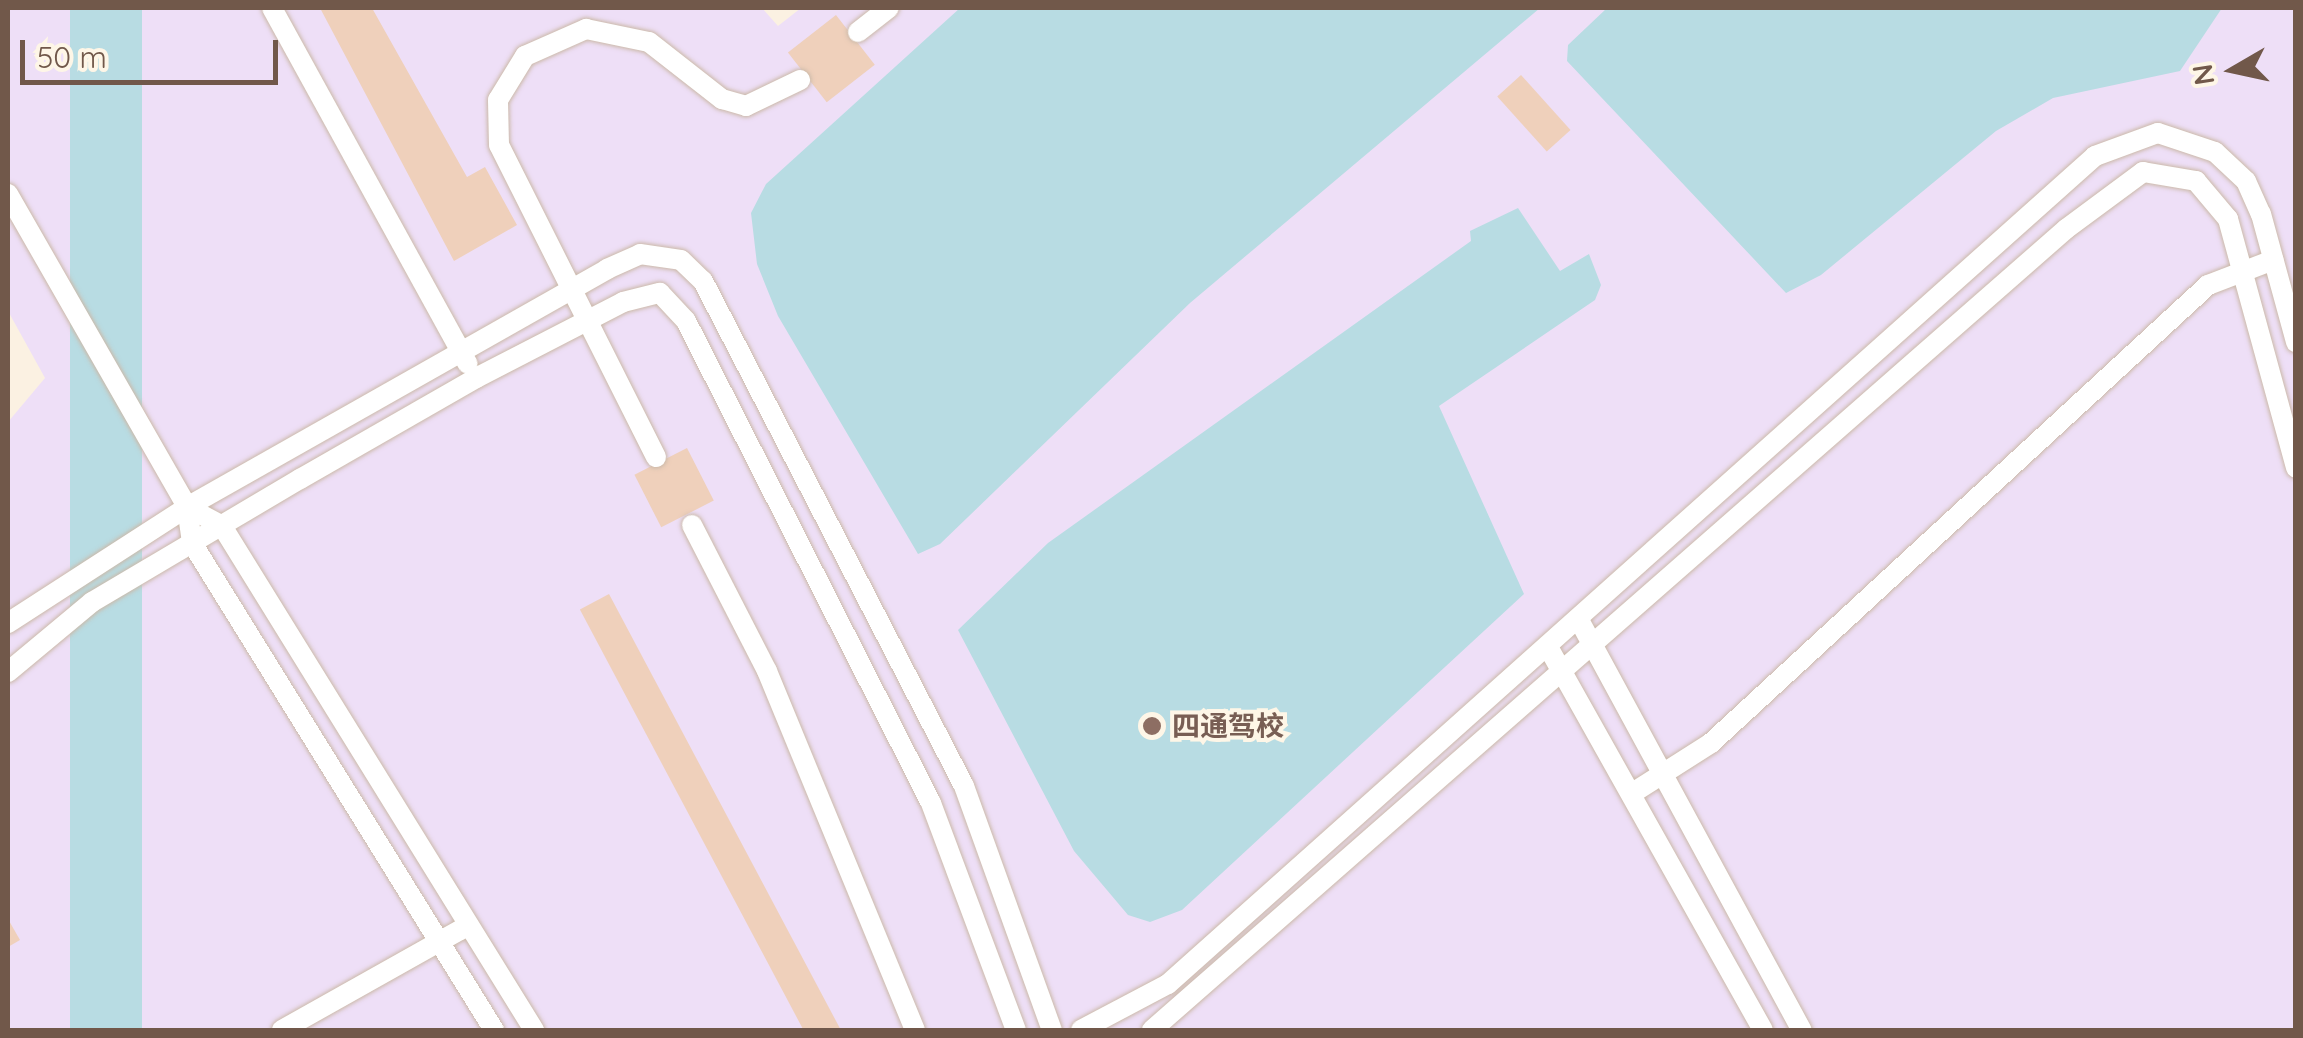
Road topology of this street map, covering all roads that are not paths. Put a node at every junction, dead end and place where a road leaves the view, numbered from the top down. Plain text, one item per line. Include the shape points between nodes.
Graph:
1 (272, 8) edge
2 (889, 8) edge
3 (858, 32) dead end
4 (800, 80) dead end
5 (8, 194) edge
6 (2273, 260) junction
7 (2243, 272) junction
8 (574, 288) junction
9 (590, 319) junction
10 (2296, 342) edge
11 (462, 354) junction
12 (476, 378) junction
13 (656, 457) dead end
14 (2296, 468) edge
15 (187, 507) junction
16 (692, 525) dead end
17 (222, 526) junction
18 (192, 544) junction
19 (1579, 620) junction
20 (8, 623) edge
21 (1548, 647) junction
22 (1594, 649) junction
23 (8, 672) edge
24 (1564, 675) junction
25 (1661, 775) junction
26 (1631, 794) junction
27 (469, 925) junction
28 (440, 942) junction
29 (282, 1030) edge
30 (494, 1030) edge
31 (534, 1030) edge
32 (915, 1030) edge
33 (1016, 1030) edge
34 (1052, 1030) edge
35 (1081, 1030) edge
36 (1152, 1030) edge
37 (1763, 1030) edge
38 (1802, 1030) edge

1 - 11 lane
2 - 3 lane
4 - 8 lane via 746,106 620,29 586,29 525,56 498,100 499,145
5 - 15 lane
6 - 7 lane
6 - 10 lane
6 - 19 lane via 2246,182 2215,152 2158,133 2095,156
7 - 14 lane
7 - 22 lane via 2228,218 2196,181 2144,172 2115,187
7 - 25 lane via 2208,286 1711,743
8 - 9 lane
8 - 11 lane
8 - 34 lane via 661,252 703,281 964,786
9 - 12 lane
9 - 13 lane
9 - 33 lane via 646,292 686,321 931,803
11 - 12 lane
11 - 15 lane
12 - 17 lane
15 - 17 lane
15 - 18 lane
15 - 20 lane
16 - 32 lane via 767,671
17 - 18 lane
17 - 27 lane
18 - 23 lane via 92,602
18 - 28 lane
19 - 21 lane
19 - 22 lane
21 - 24 lane
21 - 35 lane via 1168,984
22 - 24 lane
22 - 25 lane
24 - 26 lane
24 - 36 lane
25 - 26 lane
25 - 38 lane
26 - 37 lane
27 - 28 lane
27 - 31 lane
28 - 29 lane
28 - 30 lane

